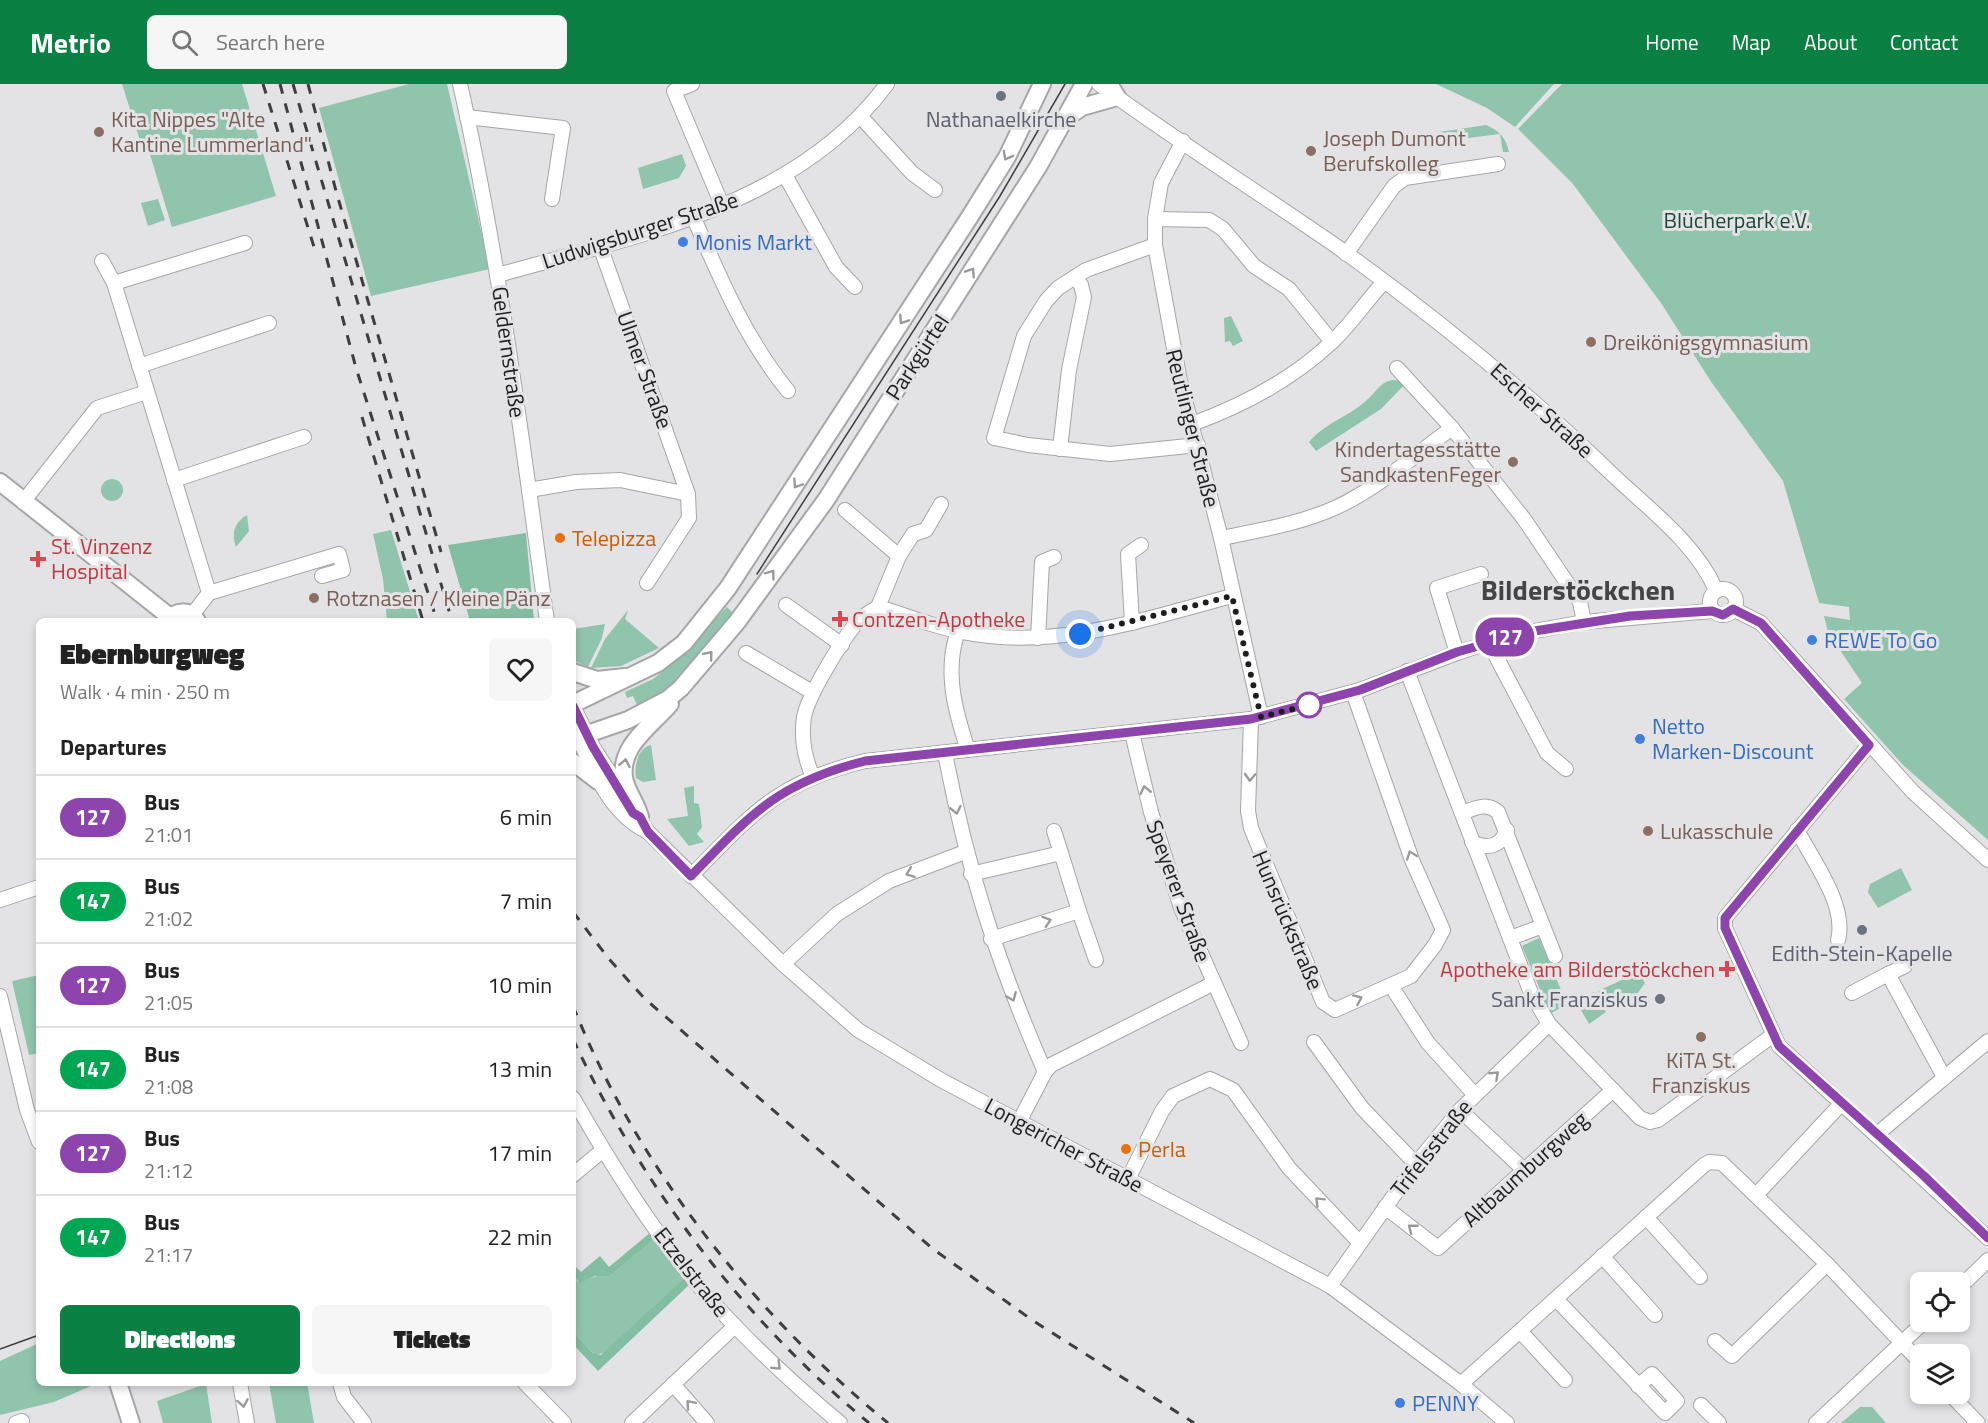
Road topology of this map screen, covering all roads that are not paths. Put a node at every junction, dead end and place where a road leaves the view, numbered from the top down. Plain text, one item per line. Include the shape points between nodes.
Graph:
1 (460, 84) edge
2 (692, 84) edge
3 (887, 84) edge
4 (1084, 84) edge
5 (1099, 84) edge
6 (1040, 86) edge
7 (1113, 91) edge
8 (467, 117) junction
9 (861, 117) junction
10 (1066, 118) junction
11 (1183, 141) junction
12 (1498, 164) dead end
13 (785, 175) junction
14 (935, 190) dead end
15 (552, 200) dead end
16 (722, 205) junction
17 (693, 216) junction
18 (1155, 219) junction
19 (245, 243) dead end
20 (1155, 245) junction
21 (600, 246) junction
22 (1346, 254) junction
23 (102, 261) dead end
24 (498, 275) junction
25 (1075, 277) junction
26 (1384, 282) junction
27 (114, 283) junction
28 (855, 287) dead end
29 (269, 323) dead end
30 (1332, 342) junction
31 (139, 366) junction
32 (1397, 368) dead end
33 (788, 391) dead end
34 (147, 392) junction
35 (1191, 424) junction
36 (1452, 428) junction
37 (304, 437) dead end
38 (1198, 445) junction
39 (1060, 449) junction
40 (174, 480) junction
41 (0, 482) edge
42 (529, 490) junction
43 (688, 494) junction
44 (23, 502) junction
45 (941, 504) dead end
46 (845, 510) dead end
47 (1221, 538) junction
48 (1141, 545) dead end
49 (899, 556) junction
50 (1043, 559) dead end
51 (1481, 574) dead end
52 (322, 576) dead end
53 (647, 583) dead end
54 (1716, 590) junction
55 (208, 593) junction
56 (1232, 596) junction
57 (716, 602) junction
58 (786, 605) dead end
59 (878, 607) junction
60 (1733, 609) junction
61 (1712, 611) junction
62 (168, 618) edge
63 (171, 618) edge
64 (195, 618) edge
65 (547, 618) edge
66 (1584, 621) junction
67 (737, 622) junction
68 (1132, 623) junction
69 (958, 631) junction
70 (1038, 638) junction
71 (1489, 643) junction
72 (842, 645) junction
73 (746, 652) dead end
74 (1457, 652) junction
75 (1407, 671) junction
76 (576, 673) edge
77 (635, 676) junction
78 (681, 688) junction
79 (812, 692) junction
80 (1353, 692) junction
81 (576, 704) edge
82 (1256, 718) junction
83 (1132, 733) junction
84 (577, 734) edge
85 (1869, 745) junction
86 (968, 750) junction
87 (945, 753) junction
88 (576, 764) edge
89 (1566, 769) dead end
90 (813, 777) junction
91 (598, 781) junction
92 (1462, 813) junction
93 (644, 824) junction
94 (1507, 830) junction
95 (1797, 830) junction
96 (1054, 831) dead end
97 (1473, 842) junction
98 (965, 852) junction
99 (1061, 853) junction
100 (1988, 860) edge
101 (971, 874) junction
102 (691, 876) junction
103 (36, 888) edge
104 (0, 900) edge
105 (1079, 911) junction
106 (1543, 926) junction
107 (1510, 938) junction
108 (991, 939) junction
109 (1838, 940) dead end
110 (1555, 956) dead end
111 (1096, 960) dead end
112 (783, 964) junction
113 (1905, 966) dead end
114 (1888, 974) junction
115 (1214, 983) junction
116 (1395, 992) dead end
117 (1852, 993) dead end
118 (0, 996) edge
119 (1549, 1024) junction
120 (1773, 1035) junction
121 (1988, 1041) edge
122 (1314, 1042) dead end
123 (1241, 1043) dead end
124 (1045, 1072) junction
125 (1944, 1077) junction
126 (1612, 1090) junction
127 (1474, 1094) junction
128 (576, 1103) edge
129 (1841, 1104) junction
130 (1460, 1110) junction
131 (1019, 1122) junction
132 (36, 1134) edge
133 (1876, 1135) junction
134 (603, 1150) junction
135 (1416, 1164) junction
136 (1524, 1170) junction
137 (576, 1172) edge
138 (1128, 1179) junction
139 (1757, 1194) junction
140 (1385, 1207) junction
141 (1646, 1217) junction
142 (1988, 1238) edge
143 (1360, 1243) junction
144 (1602, 1256) junction
145 (1988, 1260) edge
146 (1827, 1264) junction
147 (1700, 1277) dead end
148 (1970, 1277) edge
149 (1329, 1286) junction
150 (1556, 1299) junction
151 (1655, 1315) dead end
152 (735, 1326) junction
153 (1520, 1331) junction
154 (1913, 1332) edge
155 (1715, 1341) dead end
156 (1902, 1342) junction
157 (1910, 1351) edge
158 (1565, 1380) dead end
159 (673, 1384) junction
160 (1461, 1384) junction
161 (119, 1386) edge
162 (241, 1386) edge
163 (341, 1386) edge
164 (528, 1386) edge
165 (1638, 1386) dead end
166 (1960, 1404) edge
167 (1701, 1405) dead end
168 (131, 1423) edge
169 (247, 1423) edge
170 (364, 1423) edge
171 (564, 1423) edge
172 (632, 1423) edge
173 (707, 1423) edge
174 (840, 1423) edge
175 (1507, 1423) edge
176 (1719, 1423) edge
177 (1816, 1423) edge
178 (1978, 1423) edge

1 - 8 street, Geldernstraße
2 - 16 street via 674,91
3 - 9 street, Ludwigsburger Straße
4 - 10 main road, Parkgürtel
5 - 7 street, Escher Straße
6 -> 57 main road, Parkgürtel via 1007,157 969,218 747,561
7 - 10 main road
7 - 11 street, Escher Straße
8 - 15 street via 563,128
8 - 24 street, Geldernstraße
9 - 13 street, Ludwigsburger Straße
9 - 14 street via 912,173
67 -> 10 main road, Parkgürtel via 826,500
11 - 18 street, Reutlinger Straße via 1161,183
11 - 22 street, Escher Straße
12 - 22 street via 1405,178 1394,186
13 - 16 street, Ludwigsburger Straße
13 - 28 street via 836,267
16 - 17 street, Ludwigsburger Straße
17 - 21 street, Ludwigsburger Straße
17 - 33 street via 735,311 763,361
18 - 20 street, Reutlinger Straße
18 - 30 street via 1209,220 1222,229 1254,266 1289,289
19 - 27 street
20 - 25 street
20 - 35 street, Reutlinger Straße
21 - 24 street, Ludwigsburger Straße
21 - 43 street, Ulmer Straße
22 - 26 street, Escher Straße
23 - 27 street
24 - 42 street, Geldernstraße
25 - 39 street via 1084,297 1069,370
25 - 39 street via 1046,301 1028,327 994,438
26 - 30 street
26 - 54 street, Escher Straße via 1532,397 1672,530 1703,566
27 - 31 street
29 - 31 street
30 - 35 street via 1256,398
31 - 34 street
32 - 36 street
34 - 40 street
34 - 44 street via 97,408
35 - 38 street, Reutlinger Straße
36 - 47 street via 1377,484 1337,507 1284,526
36 - 66 street via 1524,519 1580,602
37 - 40 street
38 - 39 street via 1110,454
38 - 47 street, Reutlinger Straße
40 - 55 street
41 - 44 main road
42 - 43 street via 620,480
42 - 65 street, Geldernstraße
43 - 53 street, Ulmer Straße via 689,518
44 - 62 main road
45 - 49 street via 926,530 913,534
46 - 49 street
47 - 56 street, Reutlinger Straße
48 - 68 street via 1122,551
49 - 59 street
50 - 70 street
51 - 74 street via 1437,588
52 - 55 street via 343,570 339,554
54 - 60 street via 1728,590 1734,595
54 - 61 street via 1709,600
55 - 64 street
56 - 68 street
56 - 82 street, Reutlinger Straße
57 - 67 main road via 731,600
57 - 77 main road, Parkgürtel via 684,643
58 - 72 street
59 - 69 street
59 - 72 street via 860,619
60 - 61 street via 1723,615
60 - 85 street via 1761,623
61 - 66 street
63 - 64 main road via 184,612
66 - 71 street
78 -> 67 main road, Parkgürtel
68 - 70 street
69 - 70 street
69 - 86 street via 950,667
71 - 74 street
71 - 89 street via 1546,753
72 - 79 street
73 - 79 street
74 - 75 street
75 - 80 street
75 - 92 street
76 - 77 main road via 597,680
77 - 81 main road, Parkgürtel
78 - 84 main road, Parkgürtel via 646,712
93 -> 78 main road via 625,781 625,756
79 - 90 street via 804,729 806,762
80 - 82 street
82 -> 80 street, Hunsrückstraße via 1248,811 1251,828 1323,1002 1335,1010 1411,976 1443,930 1413,860
82 - 83 street
83 - 86 street
115 -> 83 street, Speyerer Straße via 1168,870
84 - 91 street, Longericher Straße
84 - 93 street, Longericher Straße
85 - 95 street
85 - 100 street via 1947,826
86 - 87 street
87 - 90 street via 865,761
87 -> 98 street
88 - 91 main road
90 - 102 street via 753,813
91 - 93 street, Longericher Straße via 633,825
92 - 94 street via 1483,806 1498,812
92 - 97 street
93 - 102 street, Longericher Straße
94 - 97 street via 1499,843 1490,847
94 - 106 street
95 - 109 street via 1838,907 1842,927
95 - 120 street via 1725,918 1725,928
96 - 99 street
97 - 107 street
98 - 101 street
98 -> 112 street via 889,881 837,914
99 - 101 street
99 - 105 street
101 - 108 street
102 - 112 street, Longericher Straße
103 - 104 street
108 -> 105 street
105 - 111 street
106 - 107 street
106 - 110 street
107 - 119 street via 1531,993
108 -> 124 street
112 - 131 street, Longericher Straße via 840,1016 877,1043
113 - 114 street
114 - 117 street
114 - 125 street
115 - 123 street, Speyerer Straße
115 - 124 street via 1059,1059
116 - 127 street via 1428,1043
118 - 132 street
119 - 126 street
127 -> 119 street, Trifelsstraße
120 - 126 street via 1658,1120 1640,1118
120 - 129 street via 1779,1046
121 - 125 street
122 - 135 street via 1362,1108
124 - 131 street
125 - 133 street
126 - 136 street, Altbaumburgweg
127 - 130 street, Trifelsstraße
128 - 134 street, Etzelstraße
129 - 133 street
129 - 139 street
130 - 135 street, Trifelsstraße
130 - 136 street
131 - 138 street, Longericher Straße
133 - 142 street
134 - 137 street
134 - 152 street, Etzelstraße via 677,1257
135 - 140 street, Trifelsstraße
136 -> 140 street, Altbaumburgweg via 1438,1248
143 -> 138 street via 1290,1168 1233,1090 1210,1079 1173,1096
138 - 149 street, Longericher Straße
139 - 141 street via 1722,1163 1709,1162
139 - 146 street
140 - 143 street, Trifelsstraße
141 - 144 street
141 - 147 street
143 - 149 street, Trifelsstraße
144 - 150 street
144 - 151 street
145 - 148 street
146 - 155 street via 1732,1356
146 - 156 street
149 - 160 street, Longericher Straße
150 - 153 street
150 - 165 street
152 - 159 street
152 -> 174 street, Etzelstraße
153 - 158 street
153 - 160 street
154 - 156 street
156 - 157 street
156 - 177 street
159 - 172 street
173 -> 159 street
160 - 175 street, Longericher Straße
161 - 168 main road
162 -> 169 street
163 - 170 street via 344,1397
164 - 171 street
166 - 178 street
167 - 176 street

